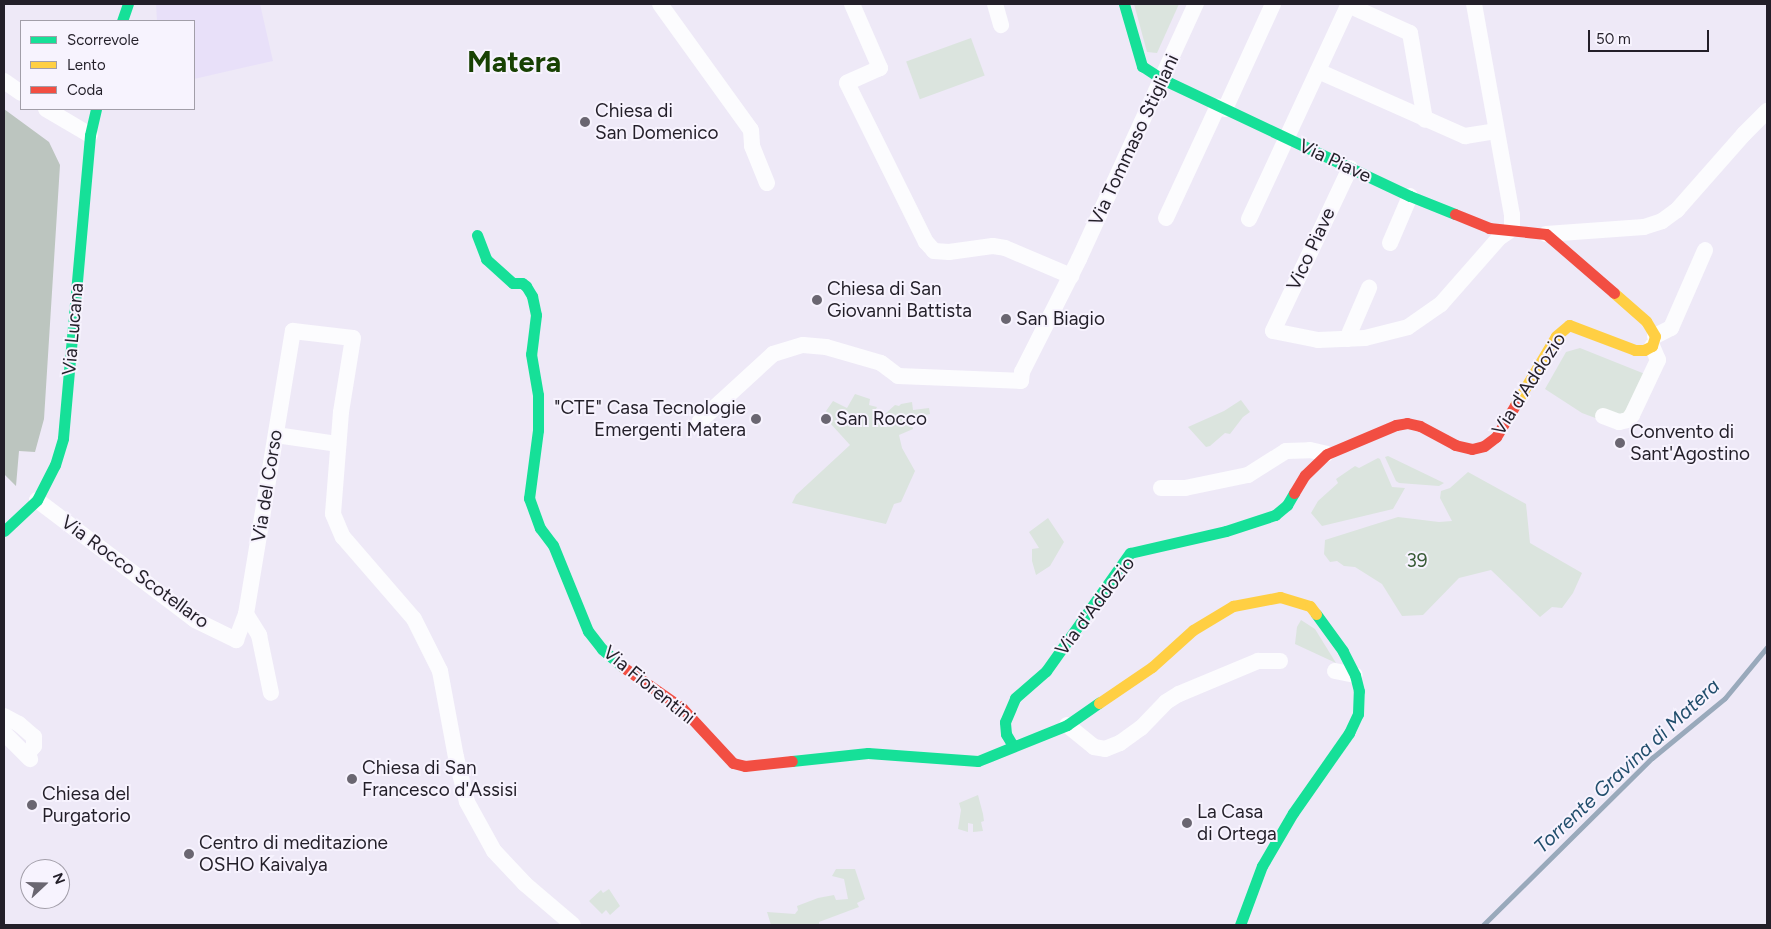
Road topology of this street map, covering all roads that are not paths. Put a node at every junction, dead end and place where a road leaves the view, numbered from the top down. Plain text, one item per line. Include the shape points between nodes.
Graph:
1 (128, 4) edge
2 (660, 4) edge
3 (852, 4) edge
4 (995, 4) edge
5 (1124, 4) edge
6 (1196, 4) edge
7 (1273, 4) edge
8 (1349, 4) edge
9 (1474, 4) edge
10 (122, 20) edge
11 (1001, 26) dead end
12 (1318, 70) junction
13 (1162, 79) junction
14 (4, 81) edge
15 (20, 92) edge
16 (1222, 107) junction
17 (48, 110) edge
18 (96, 110) edge
19 (1767, 111) edge
20 (1425, 120) junction
21 (1496, 131) junction
22 (90, 135) junction
23 (1287, 138) junction
24 (1350, 168) junction
25 (767, 183) dead end
26 (1410, 196) junction
27 (1166, 218) dead end
28 (1249, 219) dead end
29 (1512, 228) junction
30 (1546, 234) junction
31 (477, 235) dead end
32 (1390, 242) dead end
33 (1705, 250) dead end
34 (1071, 276) junction
35 (1369, 288) dead end
36 (1347, 339) junction
37 (1653, 341) junction
38 (1603, 416) dead end
39 (700, 420) dead end
40 (276, 435) junction
41 (338, 444) junction
42 (1327, 454) junction
43 (1161, 488) dead end
44 (37, 500) junction
45 (4, 531) edge
46 (246, 614) junction
47 (236, 640) joint
48 (1280, 661) dead end
49 (1335, 671) dead end
50 (1355, 675) junction
51 (271, 693) dead end
52 (4, 716) edge
53 (1067, 725) junction
54 (4, 733) edge
55 (1013, 746) junction
56 (573, 925) edge
57 (1240, 925) edge

1 - 10 street
2 - 25 street via 751,130 752,146
3 - 34 street via 880,68 847,83 934,251 1005,248
4 - 11 street
5 - 13 street, Via Piave via 1142,66
6 - 13 street, Via Tommaso Stigliani
7 - 16 street
8 - 12 street
8 - 20 street via 1410,33
9 - 21 street
12 - 20 street
12 - 23 street
13 - 16 street, Via Piave
13 - 34 street, Via Tommaso Stigliani
14 - 15 street
16 - 23 street, Via Piave
16 - 27 street
17 - 22 street
18 - 22 street, Via Lucana
19 - 30 street via 1677,210 1662,221 1644,227
20 - 21 street via 1465,136
21 - 29 street
22 - 44 street, Via Lucana via 63,438 56,465
23 - 24 street, Via Piave
23 - 28 street
24 - 26 street, Via Piave
24 - 36 street, Vico Piave via 1273,330 1318,340
26 - 29 street, Via Piave via 1489,228
26 - 32 street
29 - 30 street
29 - 36 street via 1499,238 1441,304 1408,327
30 - 37 street via 1646,321
31 - 55 street, Via Fiorentini via 486,259 513,282 526,286 532,296 536,315 532,354 538,412 530,504 540,528 553,545 588,631 602,649 633,676 682,708 733,763 745,766 868,752 978,761
33 - 37 street via 1671,328
34 - 39 street, Via Tommaso Stigliani via 1022,372 1022,381 898,376 881,363 826,347 803,345 773,354
35 - 36 street
37 - 38 street via 1658,360 1632,414 1628,420 1618,422
37 - 42 street, Via d'Addozio via 1644,350 1635,350 1569,325 1556,336 1496,437 1484,446 1472,449 1455,445 1420,426 1407,423
40 - 41 street
40 - 41 street, Via del Corso via 293,331 353,338
40 - 46 street, Via del Corso
41 - 56 street via 333,514 344,537 414,619 440,671 467,802 494,851 525,884
42 - 43 street via 1310,450 1286,451 1248,475 1185,488
42 - 55 street, Via d'Addozio via 1305,475 1287,505 1275,514 1226,531 1130,553 1046,671 1015,698 1005,722 1006,734
44 - 45 street, Via Lucana
44 - 47 street, Via Rocco Scotellaro via 195,620
46 - 47 street, Via del Corso
46 - 51 street via 259,635
48 - 53 street via 1258,661 1179,694 1166,702 1142,728 1105,749 1094,748
49 - 50 street
50 - 53 street, Via Fiorentini via 1343,651 1310,606 1280,597 1233,606 1194,630 1152,667
50 - 57 street via 1360,702 1354,724 1293,813 1262,866
52 - 54 street via 34,737 29,756
53 - 55 street, Via Fiorentini

